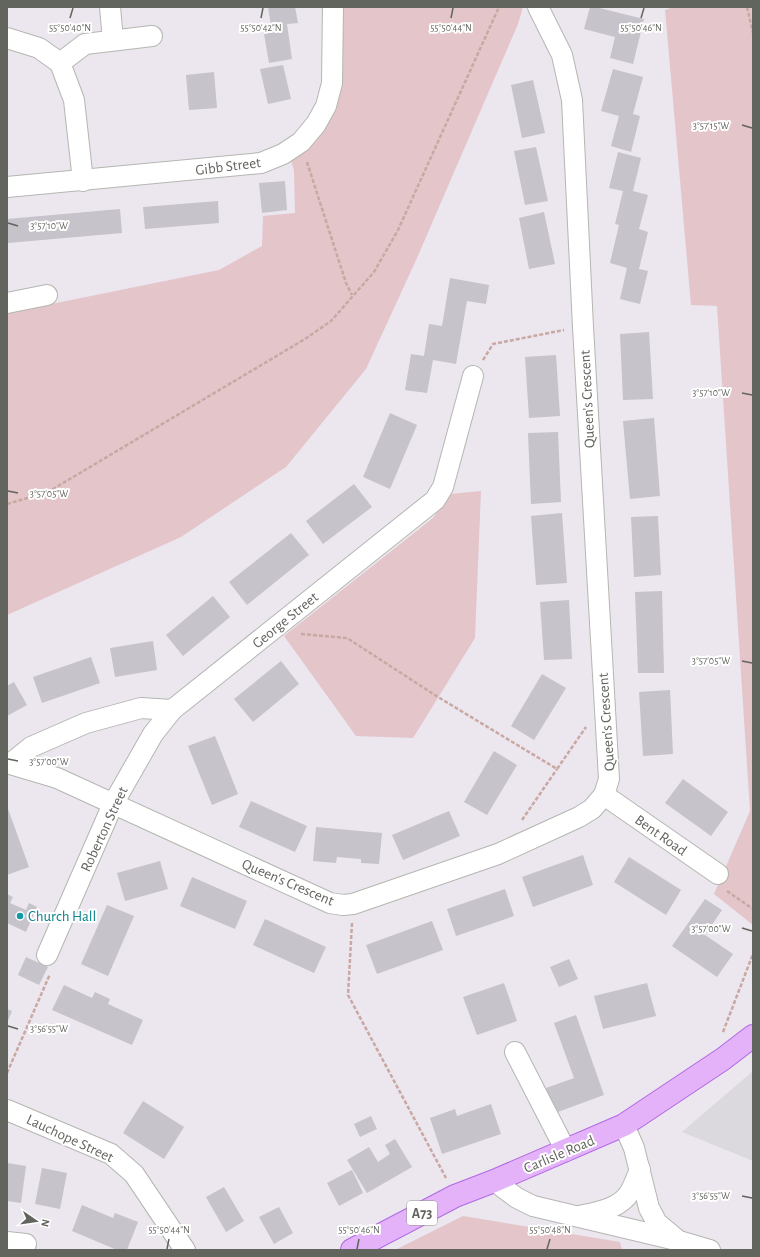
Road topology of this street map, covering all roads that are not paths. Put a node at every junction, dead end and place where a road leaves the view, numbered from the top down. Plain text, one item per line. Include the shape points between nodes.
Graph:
1 (110, 7) edge
2 (333, 7) edge
3 (538, 7) edge
4 (152, 36) dead end
5 (7, 38) edge
6 (113, 40) junction
7 (60, 63) junction
8 (83, 181) junction
9 (7, 187) edge
10 (47, 295) dead end
11 (7, 303) edge
12 (473, 376) road end
13 (172, 710) junction
14 (8, 764) edge
15 (604, 795) junction
16 (113, 804) junction
17 (718, 874) road end
18 (47, 955) road end
19 (753, 1036) edge
20 (515, 1052) dead end
21 (7, 1110) edge
22 (624, 1125) junction
23 (566, 1151) junction
24 (640, 1169) junction
25 (494, 1181) junction
26 (576, 1216) junction
27 (676, 1240) junction
28 (185, 1250) edge
29 (352, 1250) edge
30 (710, 1250) edge

1 - 6 street
2 - 8 street, Gibb Street via 332,83 326,106 316,124 301,142 261,164
3 - 15 street, Queen's Crescent via 562,55 572,100 609,779
4 - 6 street
5 - 7 street via 38,48
6 - 7 street via 85,44
7 - 8 street via 74,100
8 - 9 street, Gibb Street
10 - 11 street
12 - 13 street, George Street via 443,487 435,500
13 - 14 street via 141,708 86,723 31,747
13 - 16 street, Roberton Street via 153,734
14 - 16 street, Queen's Crescent via 57,778
15 - 16 street, Queen's Crescent via 592,810 498,854 353,904 343,905 330,903
15 - 17 street, Bent Road
16 - 18 street, Roberton Street
19 - 22 main road, Carlisle Road / A73
20 - 23 street
21 - 28 street, Lauchope Street via 111,1154 134,1174
22 - 23 main road, Carlisle Road / A73
22 - 24 street
23 - 25 main road, Carlisle Road / A73
24 - 26 street via 629,1194 616,1205
24 - 27 street via 649,1208 658,1223
25 - 26 street via 533,1206
25 - 29 main road, Carlisle Road / A73 via 455,1196
26 - 27 street
27 - 30 street

